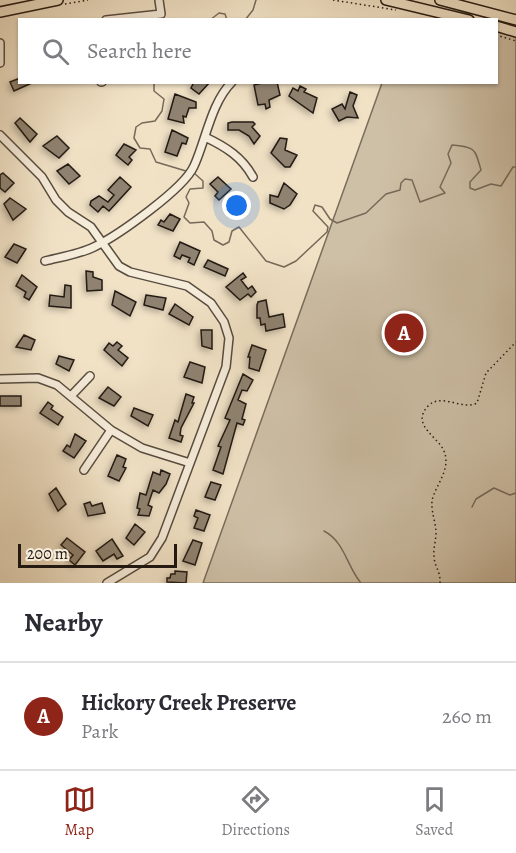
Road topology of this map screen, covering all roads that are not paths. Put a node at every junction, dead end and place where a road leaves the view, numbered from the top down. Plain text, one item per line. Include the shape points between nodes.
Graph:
1 (58, 0) edge
2 (159, 0) edge
3 (386, 0) edge
4 (440, 0) edge
5 (409, 2) edge
6 (0, 12) edge
7 (119, 18) edge
8 (462, 18) edge
9 (516, 20) edge
10 (498, 27) edge
11 (516, 33) edge
12 (0, 43) edge
13 (0, 63) edge
14 (231, 84) edge
15 (0, 135) edge
16 (205, 138) junction
17 (253, 177) dead end
18 (101, 243) junction
19 (45, 261) dead end
20 (90, 376) dead end
21 (0, 379) edge
22 (71, 396) junction
23 (111, 430) junction
24 (190, 463) junction
25 (84, 470) dead end
26 (107, 583) edge

1 - 6 main road
2 - 7 street via 161,14
3 - 5 main road
4 - 9 main road
5 - 8 main road
10 - 11 main road
12 - 13 street
14 - 16 street
15 - 18 street via 42,177 56,200 91,227
16 - 17 street via 225,147 246,165
16 - 18 street via 184,181
18 - 19 street
18 - 24 street via 113,262 124,270 196,291 211,303 224,322 229,345 226,367
20 - 22 street
21 - 22 street via 38,378
22 - 23 street
23 - 24 street via 142,448
23 - 25 street
24 - 26 street via 162,538 150,556

